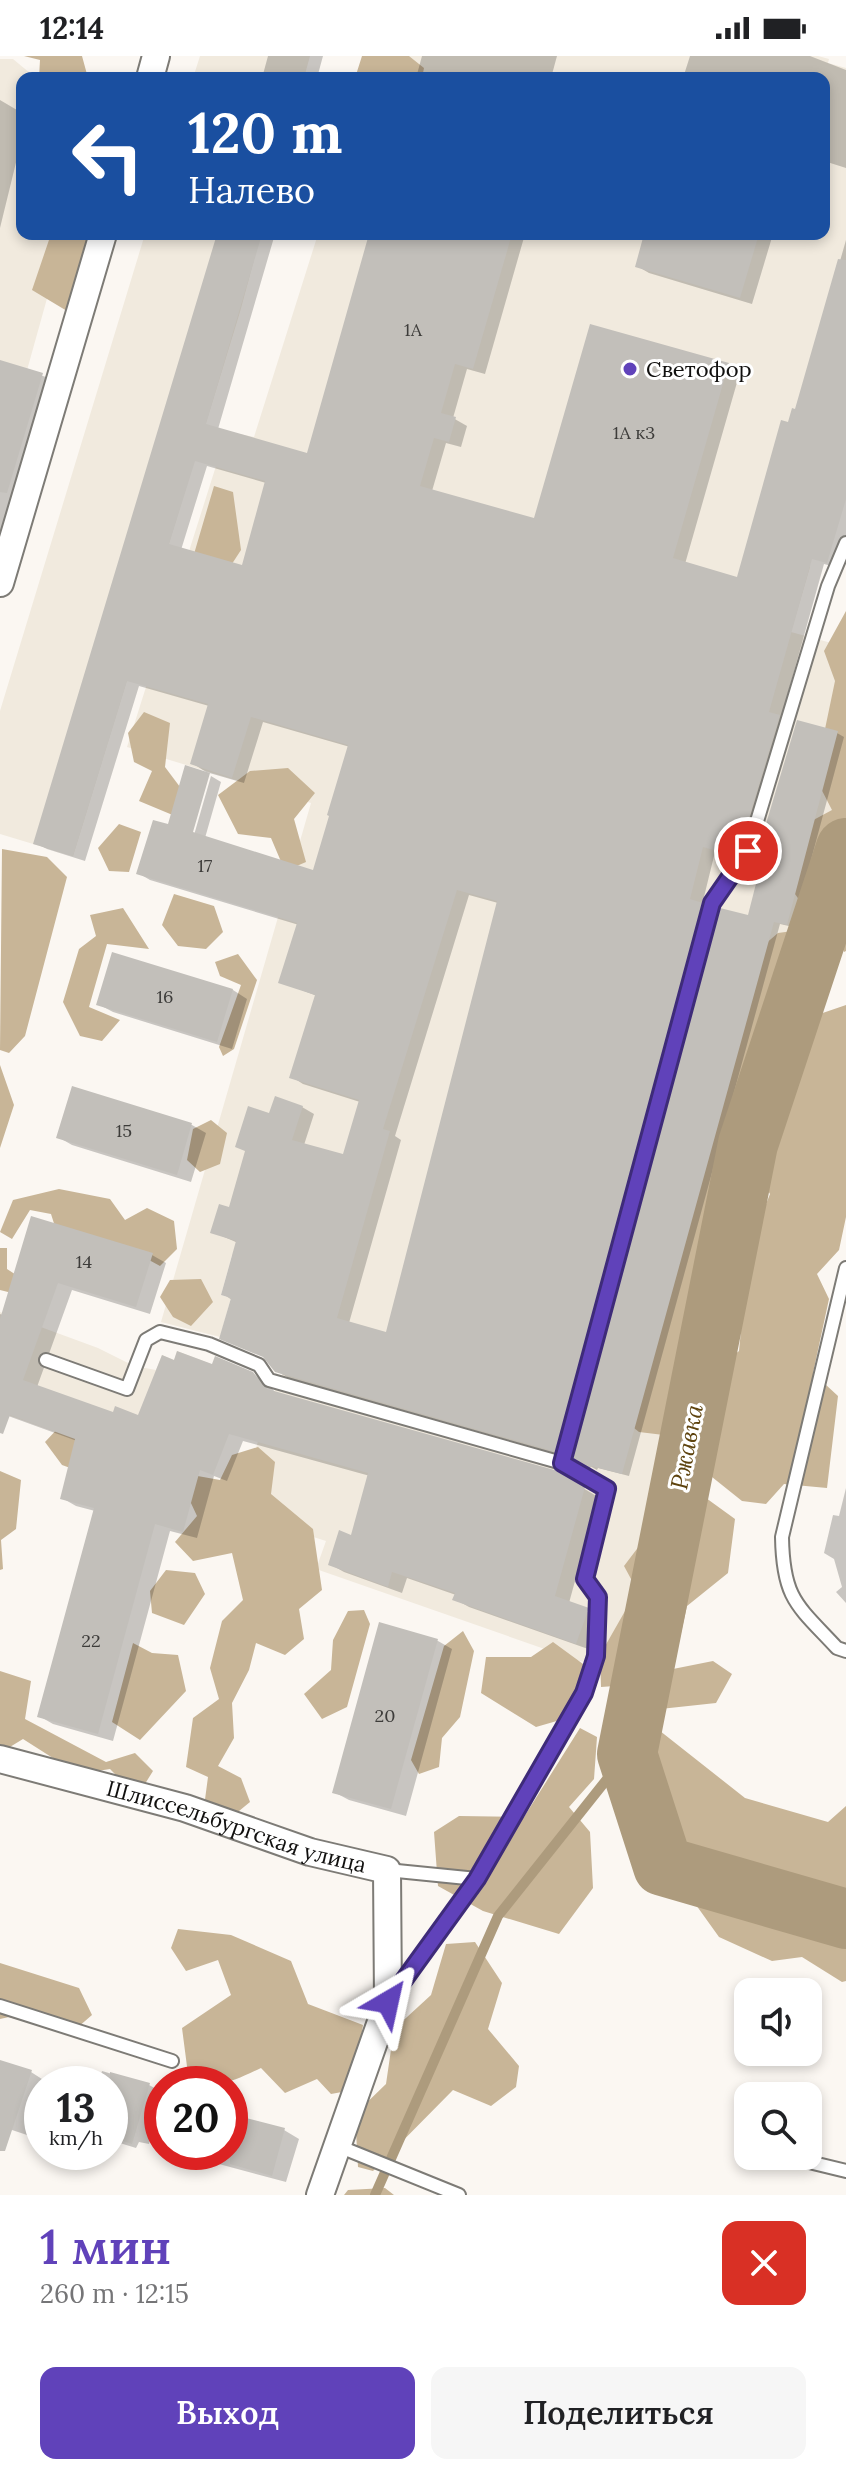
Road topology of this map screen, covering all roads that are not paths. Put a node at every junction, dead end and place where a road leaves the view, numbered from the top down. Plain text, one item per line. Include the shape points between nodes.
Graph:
1 (101, 240) edge
2 (846, 543) edge
3 (0, 583) edge
4 (846, 1268) edge
5 (46, 1360) dead end
6 (562, 1463) junction
7 (846, 1651) edge
8 (0, 1759) edge
9 (387, 1870) junction
10 (477, 1879) junction
11 (388, 2002) junction
12 (0, 2006) edge
13 (172, 2061) dead end
14 (348, 2144) junction
15 (822, 2165) edge
16 (846, 2171) edge
17 (320, 2195) edge
18 (459, 2195) edge

1 - 3 street
2 - 6 lane via 828,586 748,851 712,903
4 - 7 lane via 782,1537 783,1571 793,1600 837,1648
5 - 6 lane via 127,1389 146,1340 160,1332 209,1344 259,1365 269,1380
6 - 10 lane via 607,1489 585,1579 598,1597 596,1656 584,1693
8 - 9 street, Шлиссельбургская улица
9 - 10 lane, Шлиссельбургская улица
9 - 11 street
10 - 11 lane
11 - 14 street
12 - 13 lane
14 - 17 street
14 - 18 lane
15 - 16 lane

